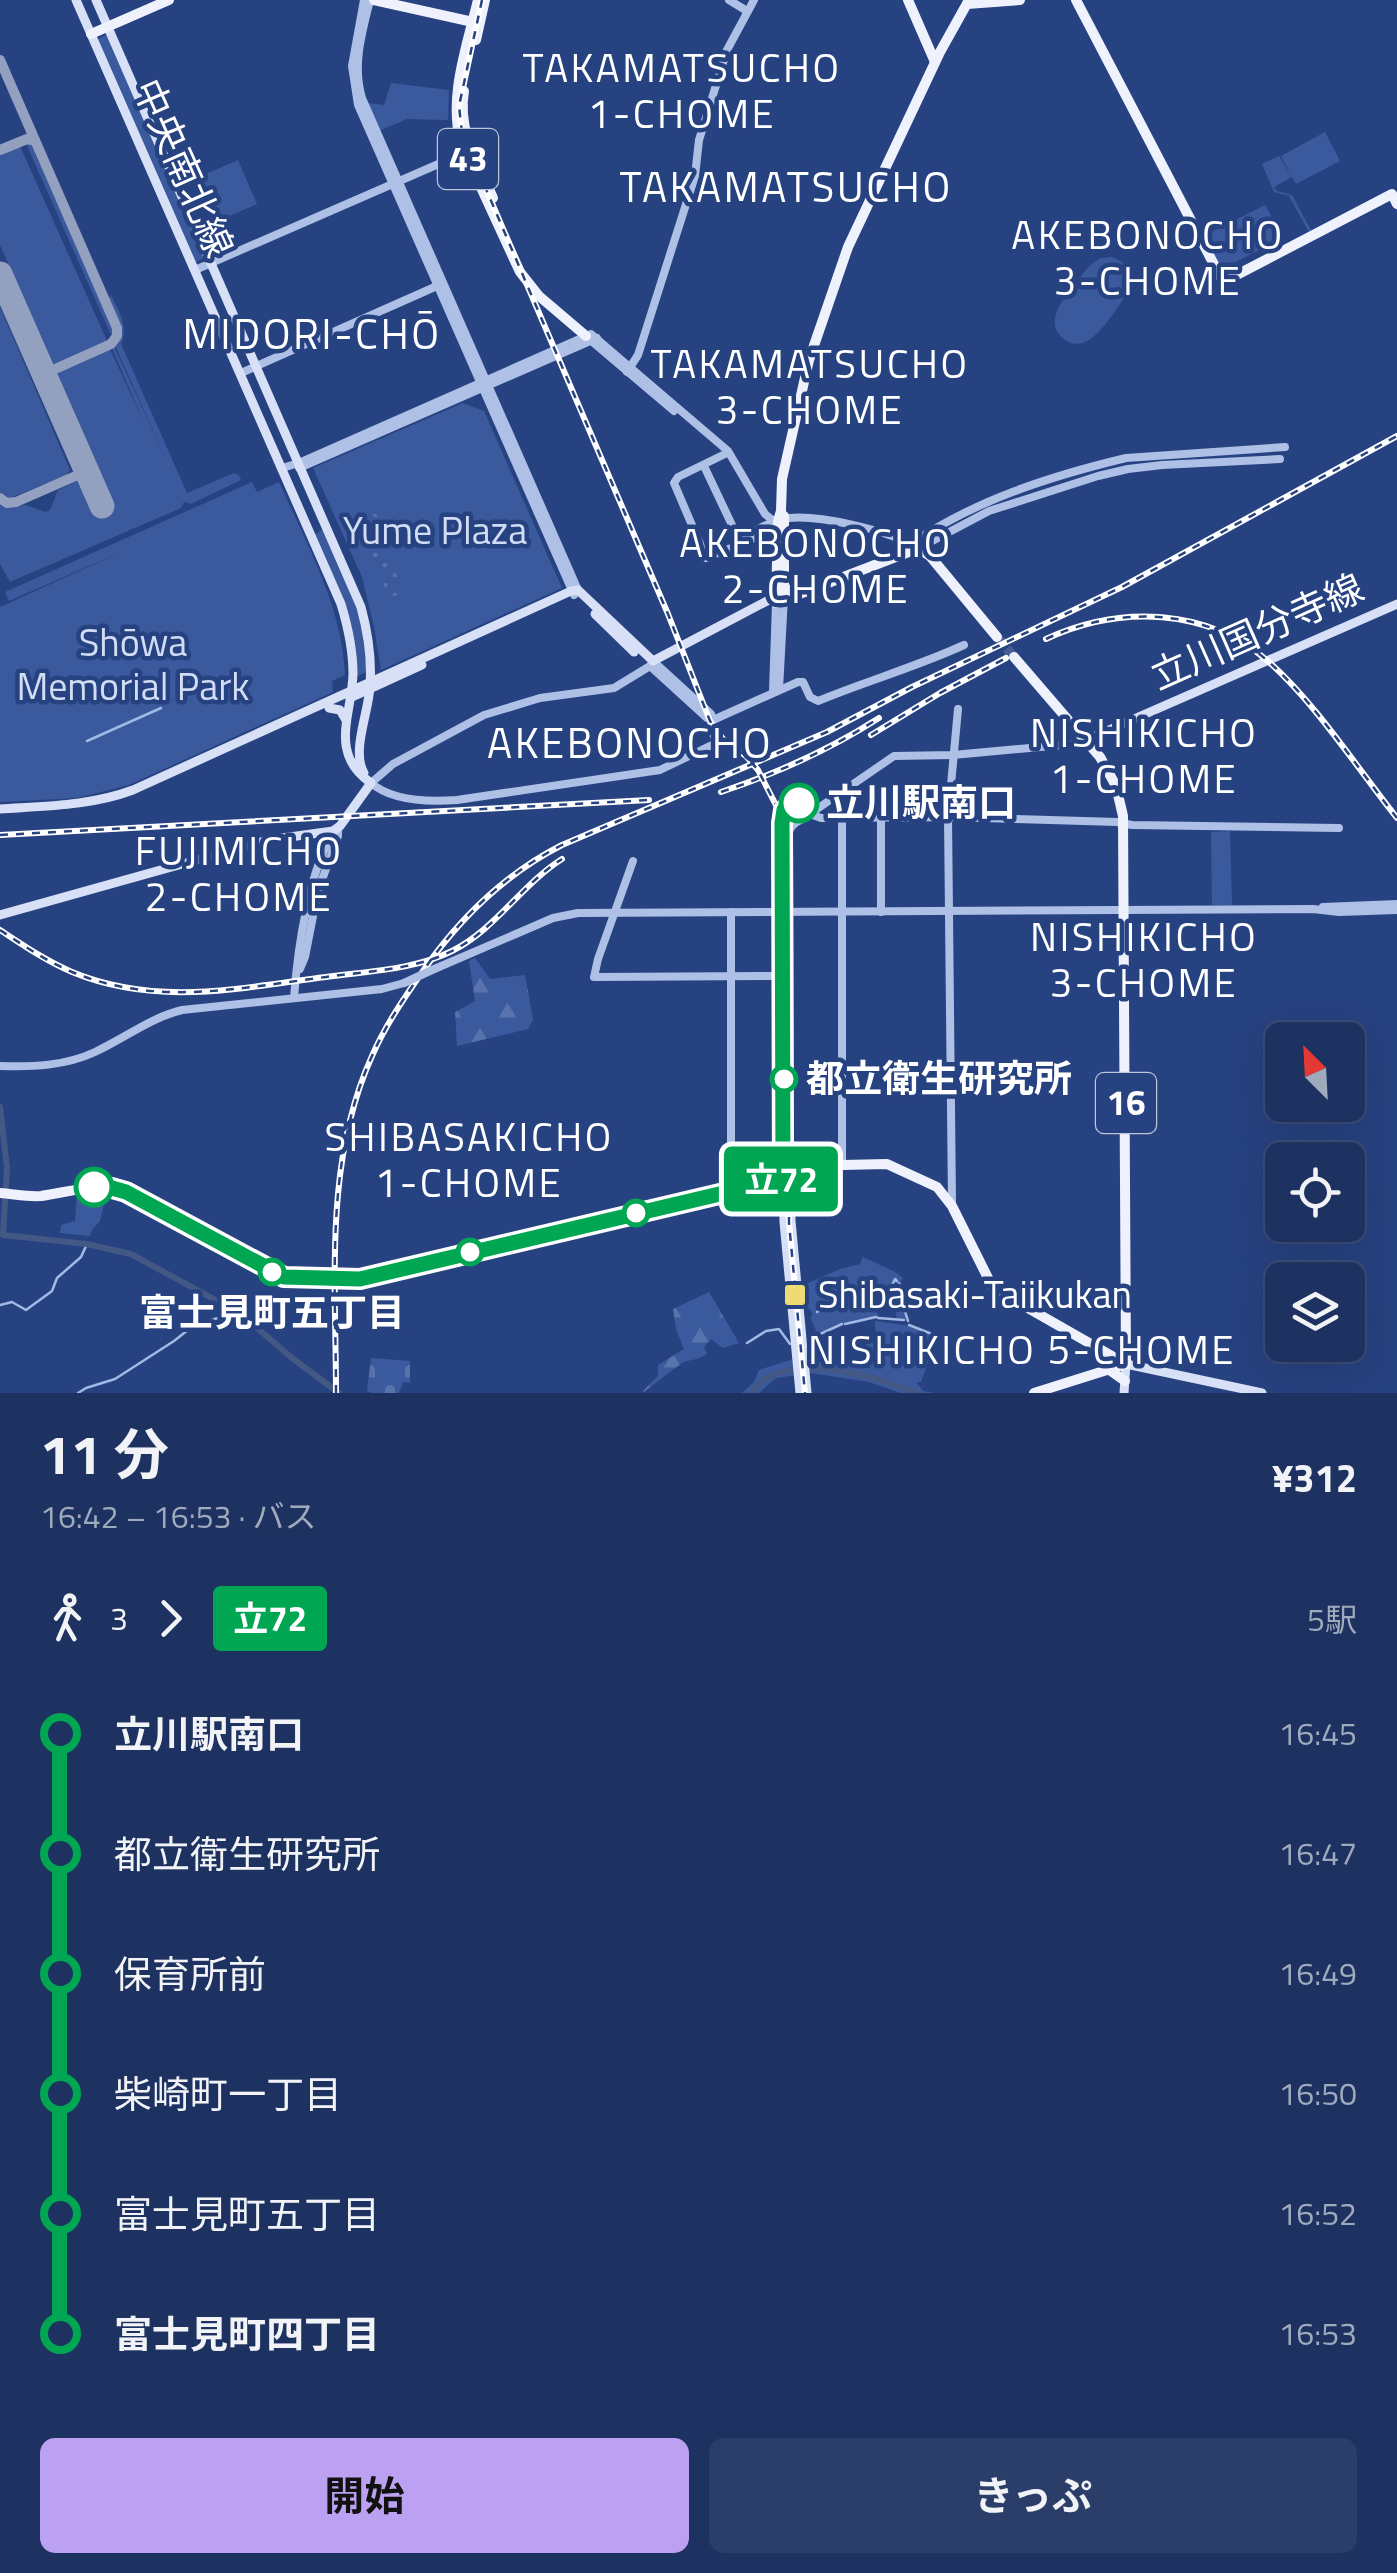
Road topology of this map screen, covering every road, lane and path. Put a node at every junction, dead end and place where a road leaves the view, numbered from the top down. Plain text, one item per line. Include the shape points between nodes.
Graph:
1 (76, 0) edge
2 (96, 0) edge
3 (153, 0) edge
4 (170, 0) edge
5 (369, 0) edge
6 (406, 0) edge
7 (481, 0) edge
8 (729, 0) edge
9 (754, 0) edge
10 (908, 0) edge
11 (1020, 0) edge
12 (1076, 0) edge
13 (968, 2) edge
14 (747, 11) junction
15 (476, 19) junction
16 (106, 24) junction
17 (90, 31) junction
18 (935, 62) junction
19 (468, 151) junction
20 (395, 183) junction
21 (1395, 195) edge
22 (212, 263) junction
23 (195, 270) junction
24 (438, 286) junction
25 (591, 337) junction
26 (257, 366) junction
27 (629, 369) junction
28 (241, 373) junction
29 (483, 385) junction
30 (1285, 447) dead end
31 (731, 458) junction
32 (300, 466) junction
33 (704, 466) junction
34 (282, 468) junction
35 (781, 517) junction
36 (740, 542) junction
37 (915, 546) junction
38 (574, 592) junction
39 (780, 597) junction
40 (1397, 604) edge
41 (997, 637) tunnel mouth
42 (964, 645) dead end
43 (1014, 657) tunnel mouth
44 (654, 664) junction
45 (370, 686) junction
46 (776, 691) junction
47 (351, 694) junction
48 (329, 708) junction
49 (958, 709) dead end
50 (346, 720) junction
51 (714, 720) junction
52 (1086, 740) junction
53 (953, 755) junction
54 (371, 783) junction
55 (0, 811) edge
56 (814, 813) junction
57 (842, 818) junction
58 (880, 818) junction
59 (948, 818) junction
60 (782, 823) junction
61 (1124, 823) junction
62 (793, 824) junction
63 (1339, 828) dead end
64 (338, 830) junction
65 (633, 860) dead end
66 (1397, 907) edge
67 (1126, 911) junction
68 (614, 912) junction
69 (731, 912) junction
70 (785, 912) junction
71 (842, 912) junction
72 (881, 912) junction
73 (948, 912) junction
74 (0, 915) edge
75 (731, 976) junction
76 (786, 976) junction
77 (294, 998) junction
78 (0, 1066) edge
79 (842, 1165) junction
80 (786, 1178) junction
81 (731, 1191) junction
82 (4, 1193) edge
83 (952, 1206) junction
84 (1109, 1354) junction
85 (1126, 1364) junction
86 (1147, 1368) junction
87 (1108, 1369) junction
88 (1124, 1385) edge
89 (804, 1393) edge
90 (1034, 1393) edge
91 (1262, 1393) edge

1 - 17 main road, 中央南北線
2 - 16 main road, 中央南北線
3 - 16 main road
4 - 16 main road
5 - 15 main road
5 - 20 street via 353,82
6 - 15 main road
7 - 15 main road, 43
8 - 14 street
9 - 14 street
10 - 18 main road
11 - 13 main road
12 - 21 main road via 1222,278
13 - 18 main road
14 - 27 street via 727,50 694,176
15 - 19 main road, 43 via 462,104
16 - 17 main road
16 - 22 main road, 中央南北線
17 - 23 main road, 中央南北線
18 - 35 main road via 862,216 814,344 782,479
19 - 20 street
19 - 25 main road, 43 via 526,281
20 - 22 street
20 - 24 street
20 - 29 street
22 - 23 street
22 - 26 main road, 中央南北線
23 - 28 main road, 中央南北線
24 - 26 street
24 - 29 street
25 - 27 street
25 - 29 street
26 - 28 street
26 - 32 main road, 中央南北線
27 - 31 street
28 - 34 main road, 中央南北線
29 - 32 street
29 - 38 street
30 - 37 street via 1276,456 1098,476 990,511
31 - 33 street
31 - 35 street via 765,514
32 - 34 street
32 - 45 main road, 中央南北線 via 362,606
33 - 36 street
33 - 36 street via 674,484 706,558
34 - 47 main road, 中央南北線 via 342,604
35 - 36 street
35 - 37 street via 874,530
35 - 39 main road
37 - 39 main road
37 - 41 main road
38 - 44 main road
38 - 45 main road
39 - 44 main road
39 - 46 street
40 - 52 main road, 立川国分寺線
42 - 46 street via 818,701 802,682
43 - 52 main road, 16
44 - 51 street
44 - 54 street via 614,688 540,698 484,715
45 - 47 main road
45 - 54 main road, 中央南北線 via 358,756
46 - 51 street
47 - 48 main road
47 - 50 main road, 中央南北線
47 - 55 main road via 125,793
48 - 50 main road
48 - 55 main road via 113,802
49 - 53 street
50 - 54 main road via 348,753
51 - 54 street via 714,744 656,771 443,801
52 - 53 street
52 - 61 main road, 16 via 1111,776
53 - 56 street via 891,757
53 - 59 street
54 - 64 main road
56 - 57 street
56 - 60 street
56 - 62 street
57 - 58 street
57 - 71 street
58 - 59 street
58 - 72 street
59 - 61 street
59 - 73 street
60 - 62 street
60 - 70 street
61 - 63 street
61 - 67 main road, 16
62 - 70 street
64 - 74 main road via 268,840
64 - 77 street
65 - 68 street
66 - 67 street
67 - 73 street
67 - 85 main road, 16
68 - 69 street
68 - 75 street via 594,977
68 - 77 street, bridge via 553,918 382,989
69 - 70 street
69 - 75 street
70 - 71 street
70 - 76 street
71 - 72 street
71 - 79 street
72 - 73 street
73 - 83 street
75 - 76 street
75 - 81 street
76 - 80 street
77 - 78 street via 182,1010 84,1057 47,1066
79 - 80 main road
79 - 83 main road via 896,1167 938,1187
80 - 81 main road
80 - 89 main road
81 - 82 main road, bridge via 376,1277 329,1279 280,1276 117,1189
83 - 84 main road via 993,1288
84 - 85 main road
84 - 87 main road
85 - 86 main road
85 - 87 main road
85 - 88 main road
86 - 88 main road
86 - 91 main road
87 - 88 main road
87 - 90 main road

